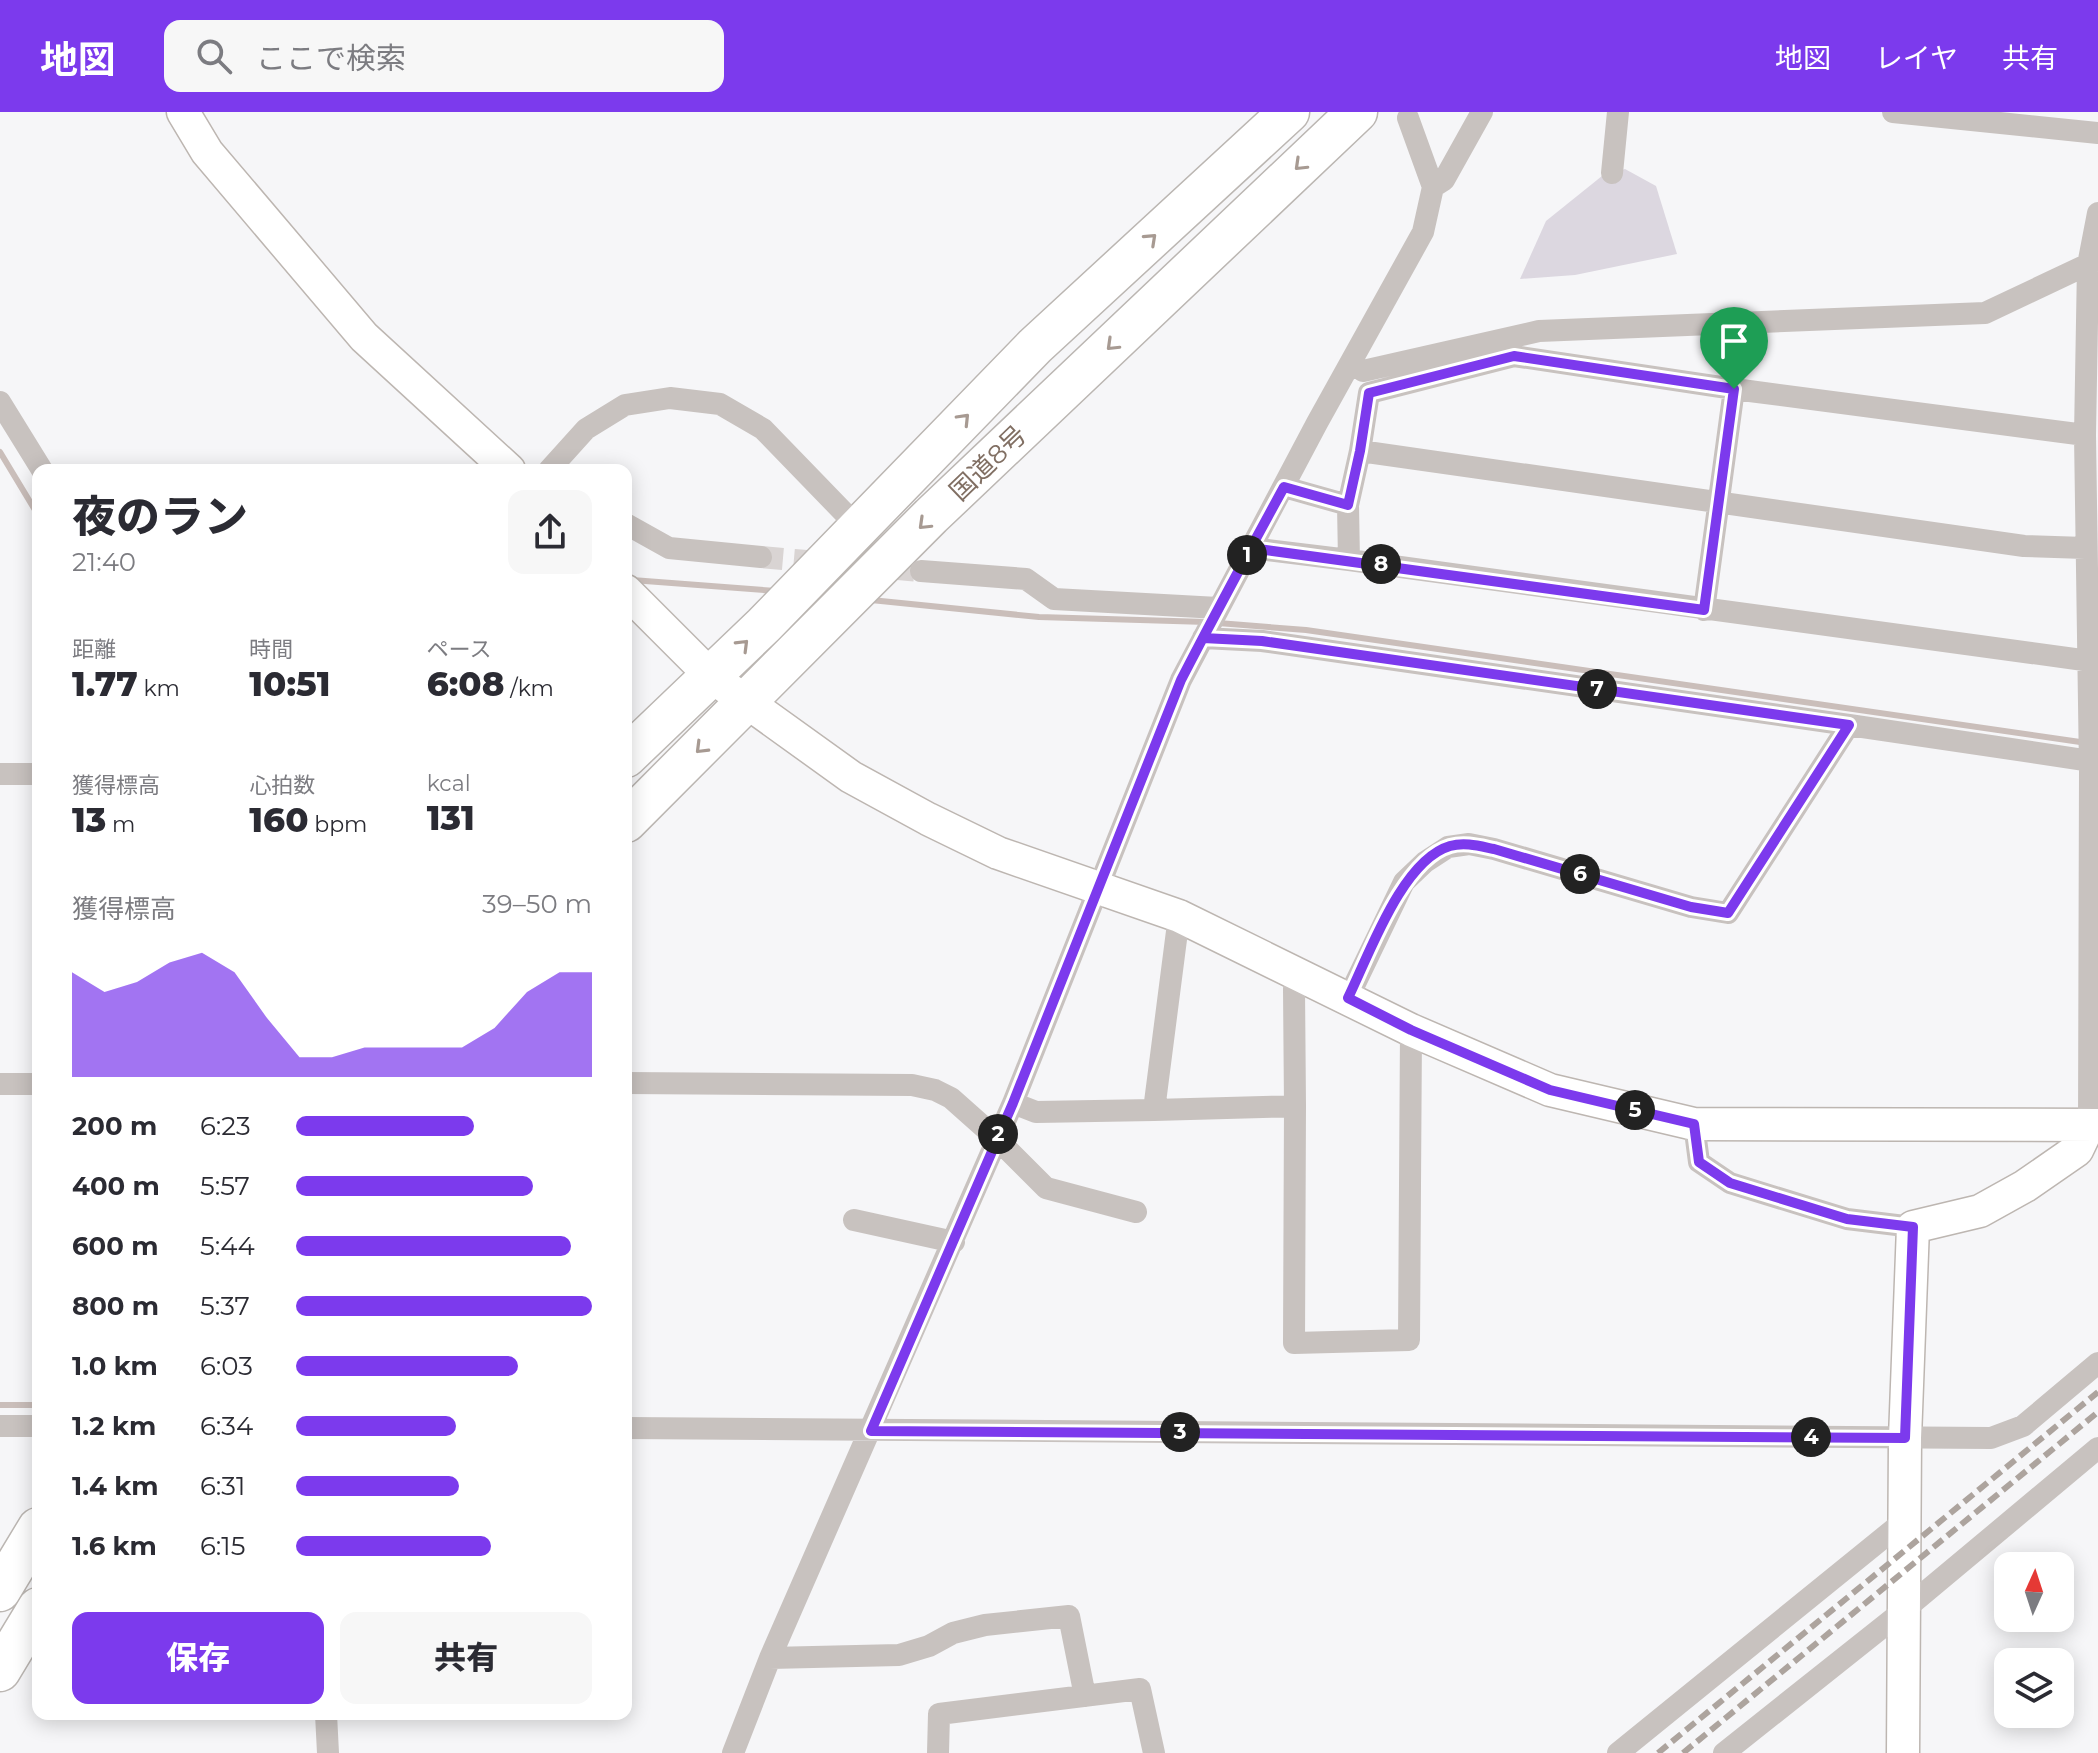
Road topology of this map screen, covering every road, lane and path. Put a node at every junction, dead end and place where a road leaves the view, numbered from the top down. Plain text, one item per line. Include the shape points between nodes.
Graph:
1 (183, 112) edge
2 (1289, 112) edge
3 (1357, 112) edge
4 (1482, 112) edge
5 (1618, 112) edge
6 (1893, 112) edge
7 (1408, 118) dead end
8 (2098, 133) edge
9 (1612, 173) dead end
10 (1433, 187) junction
11 (2098, 213) edge
12 (2093, 262) edge
13 (1363, 371) dead end
14 (1734, 389) junction
15 (2092, 398) edge
16 (4, 418) edge
17 (2085, 435) junction
18 (1360, 451) junction
19 (38, 464) edge
20 (502, 464) edge
21 (554, 464) edge
22 (2092, 470) edge
23 (1284, 487) junction
24 (1719, 502) junction
25 (1348, 505) junction
26 (632, 527) edge
27 (858, 527) junction
28 (1251, 548) junction
29 (2085, 548) junction
30 (761, 557) tunnel mouth
31 (1349, 560) junction
32 (921, 571) tunnel mouth
33 (632, 597) edge
34 (1218, 608) junction
35 (1704, 610) junction
36 (1203, 638) junction
37 (2092, 661) edge
38 (712, 677) junction
39 (745, 701) junction
40 (1849, 725) junction
41 (2093, 728) edge
42 (632, 751) edge
43 (2094, 761) edge
44 (0, 774) edge
45 (32, 774) edge
46 (632, 816) edge
47 (1098, 889) junction
48 (1179, 916) junction
49 (1299, 973) junction
50 (1348, 998) junction
51 (1411, 1030) junction
52 (632, 1083) edge
53 (0, 1084) edge
54 (32, 1084) edge
55 (1013, 1103) junction
56 (1295, 1106) junction
57 (1154, 1110) junction
58 (1694, 1124) junction
59 (2094, 1125) edge
60 (996, 1138) junction
61 (1136, 1212) dead end
62 (854, 1220) dead end
63 (1913, 1227) junction
64 (954, 1242) junction
65 (2098, 1363) edge
66 (0, 1426) edge
67 (32, 1426) edge
68 (632, 1428) edge
69 (871, 1431) junction
70 (1905, 1438) junction
71 (2098, 1448) edge
72 (1904, 1521) junction
73 (32, 1538) edge
74 (0, 1591) edge
75 (1904, 1610) junction
76 (32, 1618) edge
77 (770, 1658) junction
78 (0, 1671) edge
79 (1085, 1696) junction
80 (326, 1720) edge
81 (328, 1753) edge
82 (733, 1753) edge
83 (938, 1753) edge
84 (1154, 1753) edge
85 (1618, 1753) edge
86 (1724, 1753) edge
87 (1903, 1753) edge

1 - 20 street via 207,152 364,337
27 -> 2 highway, 国道8号 via 1035,346
3 -> 39 highway, 国道8号 via 931,516
4 - 10 street via 1444,180
5 - 9 street
6 - 8 street
7 - 10 street
10 - 23 street via 1423,232
11 - 12 street
12 - 13 street via 1985,313 1539,331
12 - 15 street
14 - 17 street
14 - 18 street via 1514,356 1369,393
14 - 24 street
15 - 17 street
16 - 19 street
17 - 22 street
18 - 24 street
18 - 25 street
21 - 27 street via 586,429 625,405 670,398 720,404 763,429
22 - 29 street
23 - 25 street
23 - 28 street
24 - 29 street via 2024,546
24 - 35 street
25 - 31 street
26 - 30 street via 669,548
38 -> 27 highway, 国道8号
28 - 31 street
28 - 34 street
29 - 37 street
31 - 35 street
32 - 34 street via 1026,579 1054,599
33 - 38 street
34 - 36 street
35 - 37 street
36 - 40 street via 1262,641
36 - 47 street via 1181,680
37 - 41 street
38 - 39 street
38 - 42 highway, 国道8号
39 -> 46 highway, 国道8号
39 - 47 street via 851,777 928,819 998,853
40 - 43 street
40 - 50 street via 1728,913 1494,849 1448,847 1404,882
41 - 43 street
43 - 59 street
44 - 45 street
47 - 48 street
47 - 55 street
48 - 49 street
48 - 57 street
49 - 50 street
49 - 56 street via 1294,989
50 - 51 street
51 - 56 street via 1409,1340 1294,1343
51 - 58 street via 1550,1090
52 - 60 street via 912,1085 951,1098
53 - 54 street
55 - 57 street via 1036,1112
55 - 60 street
56 - 57 street
58 - 59 street
58 - 63 street via 1699,1162 1730,1183 1847,1219
59 - 63 street via 2077,1150 2014,1192 1980,1211
60 - 61 street via 1046,1188
60 - 64 street
62 - 64 street
63 - 70 street
64 - 69 street
65 - 70 street via 2023,1426 1991,1438
66 - 67 street
68 - 69 street
69 - 70 street
69 - 77 street
70 - 72 street
71 - 75 street
72 - 75 street
72 - 85 street
73 - 74 highway
75 - 86 street
75 - 87 street
76 - 78 highway
77 - 79 street via 899,1655 985,1625 1069,1616
77 - 82 street
79 - 83 street via 939,1714
79 - 84 street via 1140,1689
80 - 81 street

